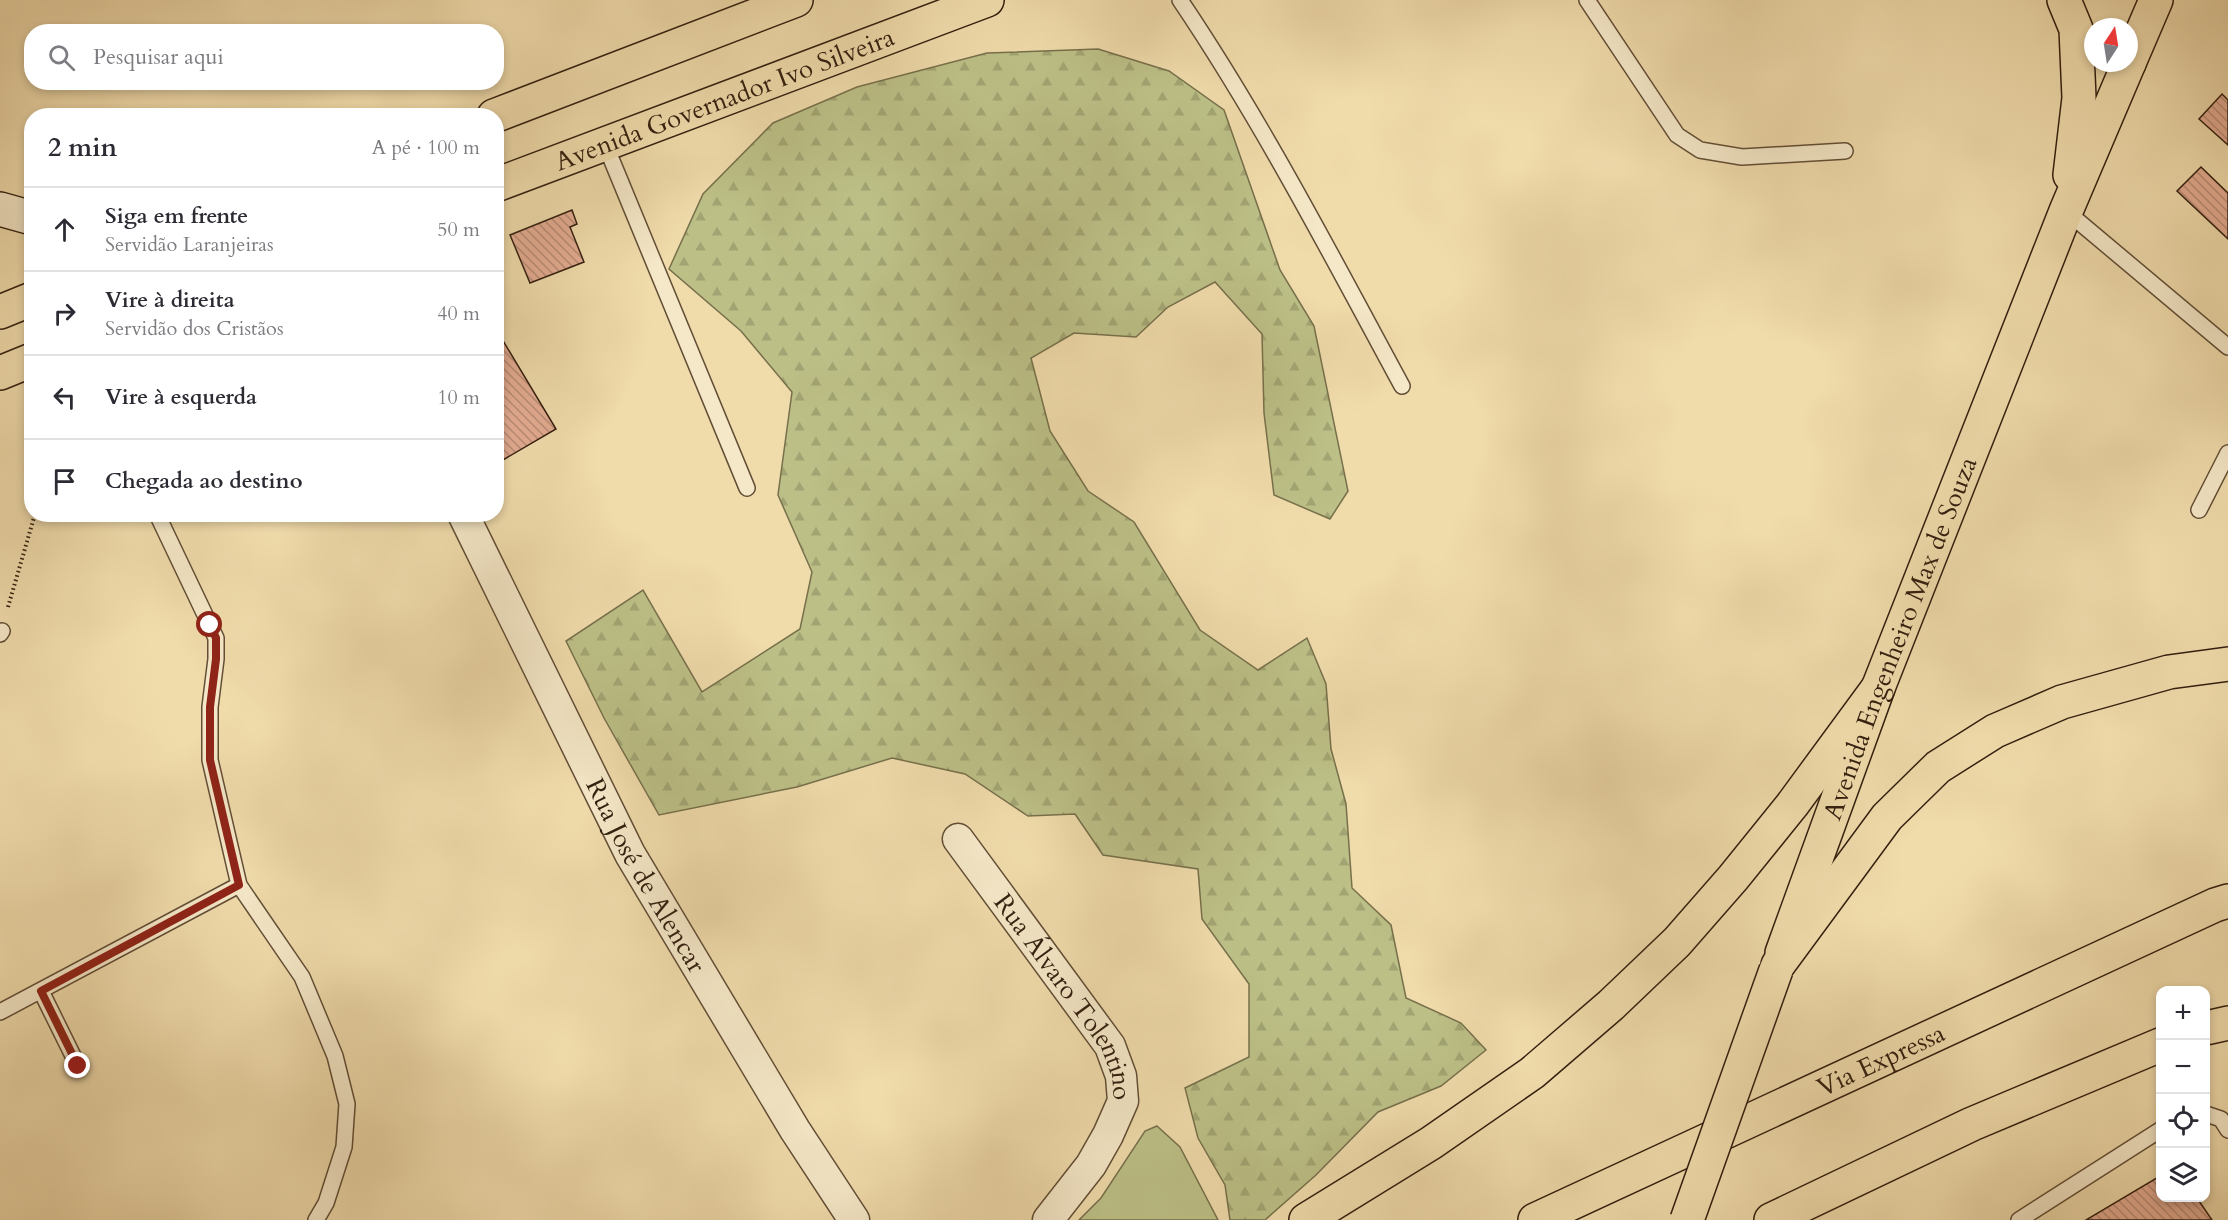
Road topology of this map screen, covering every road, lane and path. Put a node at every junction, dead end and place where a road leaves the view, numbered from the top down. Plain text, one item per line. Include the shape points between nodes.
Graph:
1 (796, 0) edge
2 (987, 0) edge
3 (1180, 0) edge
4 (1587, 0) edge
5 (2064, 0) edge
6 (2156, 0) edge
7 (2138, 42) edge
8 (2125, 72) edge
9 (504, 112) edge
10 (605, 144) junction
11 (1845, 152) dead end
12 (504, 181) edge
13 (0, 209) edge
14 (2066, 211) junction
15 (24, 216) edge
16 (24, 302) edge
17 (0, 312) edge
18 (2228, 347) edge
19 (24, 364) edge
20 (0, 374) edge
21 (1402, 386) dead end
22 (2228, 453) edge
23 (747, 489) dead end
24 (2199, 510) dead end
25 (33, 522) edge
26 (161, 522) edge
27 (467, 522) edge
28 (1, 633) edge
29 (2228, 664) edge
30 (1878, 688) junction
31 (958, 839) dead end
32 (239, 885) junction
33 (2228, 902) edge
34 (1777, 968) junction
35 (41, 991) junction
36 (0, 1012) edge
37 (2228, 1023) edge
38 (2210, 1027) edge
39 (2156, 1047) edge
40 (78, 1066) dead end
41 (2210, 1116) edge
42 (2228, 1131) edge
43 (2156, 1133) edge
44 (1781, 1216) edge
45 (316, 1220) edge
46 (854, 1220) edge
47 (1048, 1220) edge
48 (1306, 1220) edge
49 (1535, 1220) edge
50 (1688, 1220) edge
51 (2019, 1220) edge

1 - 9 main road
2 - 10 main road, Avenida Governador Ivo Silveira
3 - 21 lane via 1291,179
4 - 11 lane via 1677,135 1700,150 1742,157
5 - 14 main road via 2076,29 2079,98
6 - 7 main road, Avenida Engenheiro Max de Souza
8 - 14 main road, Avenida Engenheiro Max de Souza
10 - 12 main road, Avenida Governador Ivo Silveira
10 - 23 lane
13 - 15 street
14 - 18 lane
14 - 30 main road, Avenida Engenheiro Max de Souza
16 - 17 main road
19 - 20 main road
22 - 24 lane
25 - 28 path
26 - 32 lane via 216,638 210,760
27 - 46 street, Rua José de Alencar via 630,854 795,1130
29 - 34 main road via 2169,672 2062,702 1995,731 1938,767 1887,817
30 - 34 main road, Avenida Engenheiro Max de Souza
30 - 48 main road via 1733,878 1677,942 1611,1005 1532,1073 1431,1143
31 - 47 street, Rua Álvaro Tolentino via 1110,1046 1121,1076 1123,1101 1108,1135 1091,1165
32 - 35 lane
32 - 45 lane via 303,977 335,1056 347,1104 344,1147 326,1203
33 - 49 main road, Via Expressa
34 - 50 main road, Avenida Engenheiro Max de Souza, bridge
35 - 36 lane
35 - 40 lane
37 - 38 main road
39 - 44 main road via 1972,1124
41 - 42 lane via 2221,1119
43 - 51 lane

